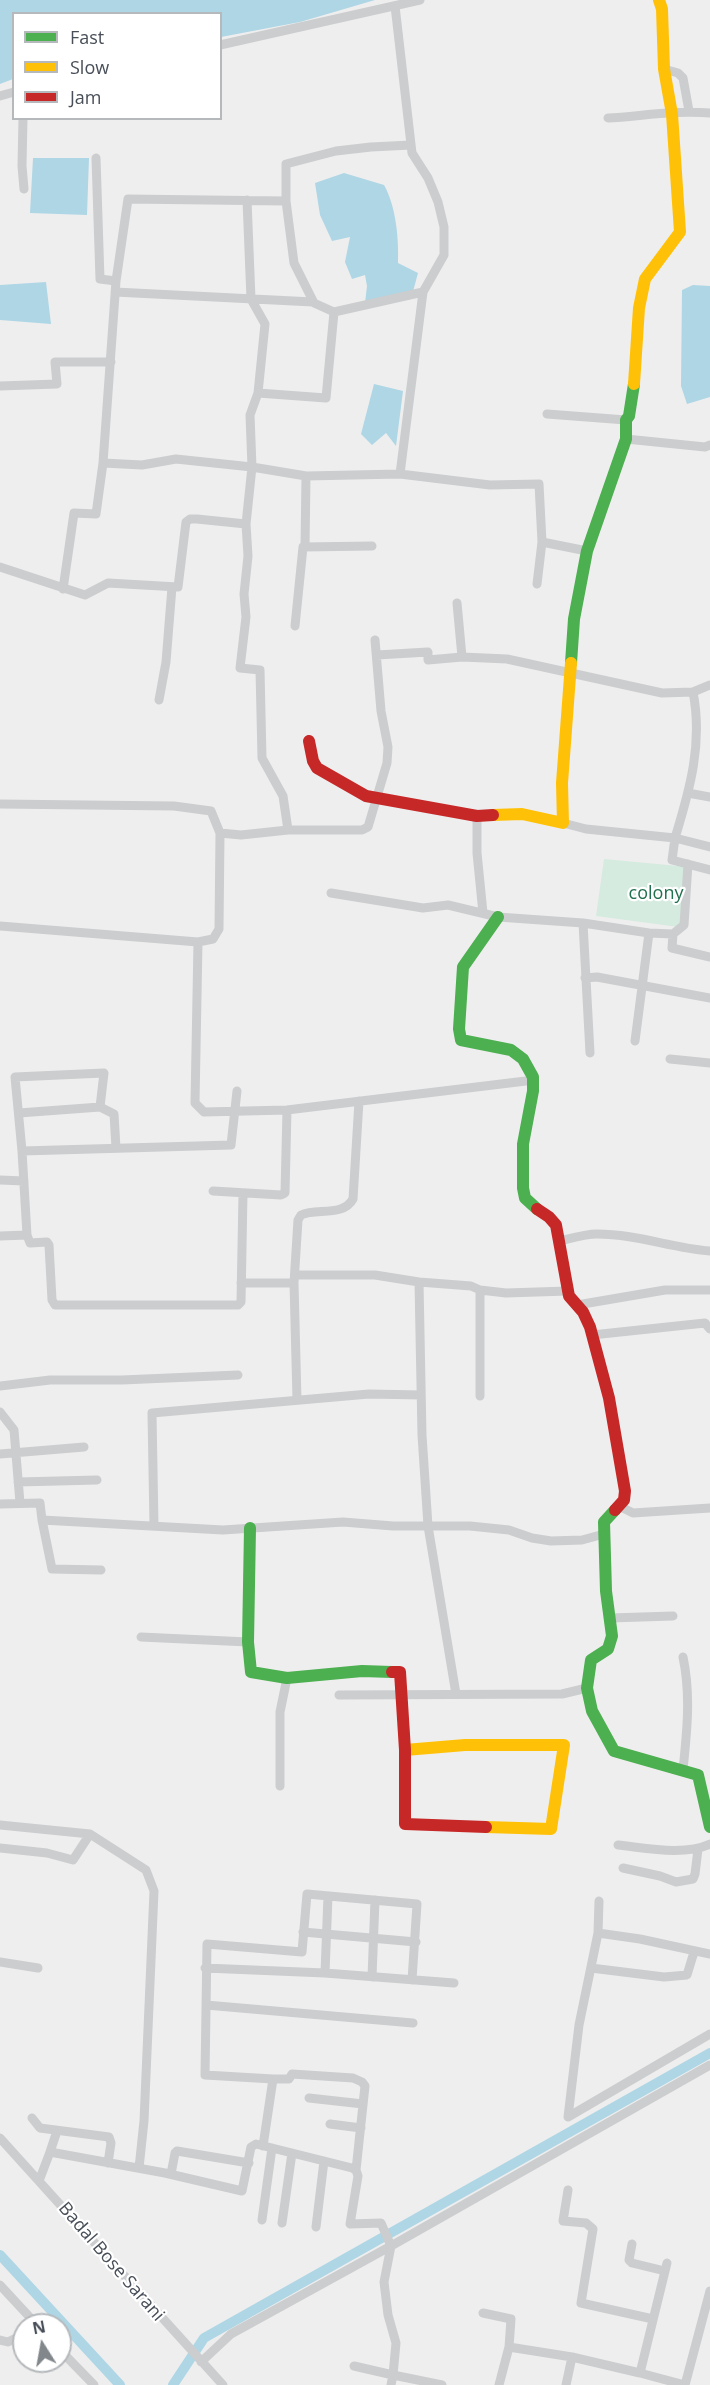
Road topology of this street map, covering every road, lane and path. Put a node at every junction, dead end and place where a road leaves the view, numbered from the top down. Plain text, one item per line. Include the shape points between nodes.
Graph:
1 (420, 0) edge
2 (659, 0) edge
3 (395, 6) junction
4 (222, 45) edge
5 (664, 69) junction
6 (689, 111) junction
7 (710, 113) edge
8 (672, 114) junction
9 (608, 118) dead end
10 (23, 120) edge
11 (411, 145) junction
12 (96, 158) dead end
13 (24, 189) dead end
14 (247, 200) junction
15 (286, 201) junction
16 (116, 281) junction
17 (115, 292) junction
18 (423, 292) junction
19 (251, 299) junction
20 (313, 302) junction
21 (334, 312) junction
22 (111, 362) junction
23 (0, 386) edge
24 (258, 393) junction
25 (547, 414) dead end
26 (627, 420) junction
27 (626, 439) junction
28 (710, 446) edge
29 (103, 463) junction
30 (252, 467) junction
31 (400, 474) junction
32 (306, 476) junction
33 (246, 524) junction
34 (542, 542) junction
35 (372, 546) dead end
36 (305, 547) junction
37 (587, 551) junction
38 (0, 567) edge
39 (537, 584) dead end
40 (172, 587) junction
41 (63, 589) junction
42 (457, 603) dead end
43 (295, 626) dead end
44 (375, 640) dead end
45 (377, 655) junction
46 (462, 657) junction
47 (570, 672) junction
48 (710, 686) edge
49 (693, 692) junction
50 (159, 700) dead end
51 (309, 741) dead end
52 (688, 793) junction
53 (710, 797) edge
54 (376, 798) junction
55 (0, 804) edge
56 (477, 816) junction
57 (563, 823) junction
58 (288, 830) junction
59 (220, 832) junction
60 (675, 838) junction
61 (710, 848) edge
62 (688, 864) junction
63 (710, 870) edge
64 (331, 893) dead end
65 (483, 913) junction
66 (498, 917) junction
67 (583, 923) junction
68 (0, 926) edge
69 (649, 933) junction
70 (673, 934) junction
71 (198, 942) junction
72 (710, 957) edge
73 (585, 978) junction
74 (643, 985) junction
75 (710, 998) edge
76 (635, 1041) dead end
77 (590, 1053) dead end
78 (670, 1059) dead end
79 (710, 1063) edge
80 (534, 1080) junction
81 (237, 1092) dead end
82 (359, 1101) junction
83 (100, 1107) junction
84 (287, 1110) junction
85 (234, 1112) junction
86 (19, 1113) junction
87 (116, 1148) junction
88 (22, 1151) junction
89 (0, 1180) edge
90 (24, 1180) junction
91 (213, 1191) dead end
92 (243, 1193) junction
93 (27, 1235) junction
94 (0, 1236) edge
95 (560, 1241) junction
96 (710, 1251) edge
97 (294, 1279) junction
98 (419, 1282) junction
99 (241, 1283) junction
100 (480, 1290) junction
101 (710, 1290) edge
102 (568, 1291) junction
103 (577, 1305) junction
104 (710, 1329) edge
105 (592, 1335) junction
106 (238, 1375) dead end
107 (0, 1386) edge
108 (421, 1395) junction
109 (480, 1396) dead end
110 (297, 1400) junction
111 (0, 1412) edge
112 (84, 1447) dead end
113 (16, 1453) junction
114 (0, 1454) edge
115 (97, 1479) dead end
116 (18, 1482) junction
117 (20, 1503) junction
118 (0, 1504) edge
119 (619, 1506) junction
120 (710, 1508) edge
121 (42, 1520) junction
122 (154, 1526) junction
123 (428, 1526) junction
124 (250, 1528) junction
125 (604, 1534) junction
126 (101, 1570) dead end
127 (673, 1616) dead end
128 (610, 1618) junction
129 (141, 1637) dead end
130 (248, 1642) junction
131 (683, 1657) dead end
132 (287, 1678) junction
133 (587, 1688) junction
134 (402, 1694) junction
135 (456, 1694) junction
136 (339, 1695) dead end
137 (405, 1750) junction
138 (683, 1770) junction
139 (280, 1786) dead end
140 (0, 1826) edge
141 (710, 1827) edge
142 (90, 1834) junction
143 (710, 1844) edge
144 (618, 1845) dead end
145 (0, 1848) edge
146 (698, 1849) junction
147 (623, 1868) dead end
148 (328, 1896) junction
149 (375, 1900) junction
150 (599, 1901) dead end
151 (303, 1932) junction
152 (327, 1933) junction
153 (598, 1933) junction
154 (374, 1938) junction
155 (416, 1942) junction
156 (694, 1952) junction
157 (710, 1954) edge
158 (0, 1962) edge
159 (38, 1968) dead end
160 (205, 1968) junction
161 (591, 1968) junction
162 (325, 1973) junction
163 (372, 1977) junction
164 (412, 1980) junction
165 (454, 1983) dead end
166 (206, 2005) junction
167 (413, 2023) dead end
168 (710, 2034) edge
169 (710, 2065) edge
170 (273, 2079) junction
171 (309, 2098) dead end
172 (363, 2104) junction
173 (32, 2118) dead end
174 (330, 2124) dead end
175 (361, 2128) junction
176 (57, 2130) junction
177 (0, 2138) edge
178 (268, 2147) junction
179 (50, 2152) junction
180 (292, 2153) junction
181 (324, 2161) junction
182 (108, 2163) junction
183 (249, 2163) junction
184 (140, 2168) junction
185 (356, 2170) junction
186 (171, 2174) junction
187 (39, 2181) junction
188 (568, 2190) dead end
189 (262, 2220) dead end
190 (282, 2223) dead end
191 (316, 2227) dead end
192 (632, 2244) dead end
193 (391, 2246) junction
194 (0, 2285) edge
195 (710, 2291) edge
196 (26, 2313) edge
197 (483, 2313) dead end
198 (653, 2319) junction
199 (508, 2347) junction
200 (572, 2357) junction
201 (199, 2359) junction
202 (72, 2363) edge
203 (354, 2366) dead end
204 (640, 2373) junction
205 (393, 2374) junction
206 (93, 2385) edge
207 (223, 2385) edge
208 (391, 2385) edge
209 (442, 2385) edge
210 (499, 2385) edge
211 (566, 2385) edge

1 - 3 street
2 - 5 street
3 - 4 street
3 - 11 street
5 - 6 street via 683,78
5 - 8 street
6 - 7 street
6 - 8 street
8 - 9 street
8 - 26 street via 680,232 645,279
10 - 13 street
11 - 15 street via 336,151 286,164
11 - 18 street via 438,202 444,227 444,255
12 - 16 street via 100,279
14 - 15 street
14 - 16 street via 128,199
14 - 19 street
15 - 20 street via 294,263
16 - 17 street
17 - 19 street
17 - 22 street
18 - 21 street
18 - 31 street
19 - 20 street
19 - 24 street via 265,324
20 - 21 street
21 - 24 street via 326,398
22 - 23 street via 55,362 57,384
22 - 29 street
24 - 30 street via 250,415
25 - 26 street
26 - 27 street
27 - 28 street
27 - 37 street
29 - 30 street via 142,465 176,459
29 - 41 street via 96,514 74,513
30 - 32 street
30 - 33 street
31 - 32 street
31 - 34 street via 490,485 539,484
32 - 36 street
33 - 40 street via 190,519 186,522 178,587
33 - 58 street via 246,617 240,668 260,670 262,758 283,796
34 - 37 street
34 - 39 street
35 - 36 street
36 - 43 street via 301,554
37 - 47 street via 574,619
38 - 41 street
40 - 41 street via 108,583 85,596
40 - 50 street
42 - 46 street
44 - 45 street
45 - 46 street via 428,652 428,660
45 - 54 street via 388,747
46 - 47 street via 507,659
47 - 49 street via 662,693
47 - 57 street
48 - 49 street
49 - 52 street via 698,717 697,744
51 - 54 street via 317,768
52 - 53 street
52 - 60 street
54 - 56 street
54 - 58 street via 368,827 362,830
55 - 59 street via 174,806 210,811
56 - 57 street via 522,814
56 - 65 street
57 - 60 street
58 - 59 street via 241,835
59 - 71 street via 219,929 213,939
60 - 61 street
60 - 62 street via 672,860
62 - 63 street
62 - 70 street via 684,926
64 - 65 street via 423,908 448,905
65 - 66 street
66 - 67 street
66 - 80 street via 463,968 459,1029 462,1040 511,1050 523,1059
67 - 69 street
67 - 73 street
68 - 71 street
69 - 70 street
69 - 74 street
70 - 72 street via 672,948
71 - 85 street via 195,1102 204,1112
73 - 74 street
73 - 77 street
74 - 75 street
74 - 76 street
78 - 79 street
80 - 82 street
80 - 95 street via 523,1144 523,1188 532,1206 553,1220
81 - 85 street
82 - 84 street
82 - 97 street via 353,1199 347,1207 336,1211 301,1215
83 - 86 street
83 - 86 street via 104,1073 15,1077
83 - 87 street via 114,1114
84 - 85 street
84 - 92 street via 285,1193
85 - 87 street via 231,1145
86 - 88 street
87 - 88 street
88 - 90 street
89 - 90 street
90 - 93 street
91 - 92 street
92 - 99 street
93 - 94 street
93 - 99 street via 30,1243 49,1245 52,1300 59,1306 238,1305
95 - 96 street via 596,1234
95 - 102 street
97 - 98 street via 375,1275
97 - 99 street
97 - 110 street
98 - 100 street
98 - 108 street
100 - 102 street
100 - 109 street
101 - 103 street via 665,1290
102 - 103 street
103 - 105 street
104 - 105 street via 705,1323
105 - 119 street via 609,1398 625,1491
106 - 107 street via 50,1380
108 - 110 street
108 - 123 street
110 - 122 street via 153,1413
111 - 113 street via 14,1430
112 - 113 street
113 - 114 street
113 - 116 street
115 - 116 street
116 - 117 street
117 - 118 street
117 - 121 street via 40,1503
119 - 120 street via 633,1513
119 - 125 street via 606,1520
121 - 122 street
121 - 126 street via 52,1569
122 - 124 street
123 - 124 street via 343,1522
123 - 125 street via 509,1530 551,1541 582,1540
123 - 135 street
124 - 130 street
125 - 128 street
127 - 128 street
128 - 133 street via 611,1644 591,1660
129 - 130 street
130 - 132 street via 251,1672
131 - 138 street via 689,1712
132 - 134 street via 362,1671 400,1672
132 - 139 street via 280,1712
133 - 135 street via 562,1694
133 - 138 street via 592,1711 614,1750
134 - 135 street
134 - 136 street
134 - 137 street
137 - 137 street via 465,1745 564,1745 551,1829 405,1824
138 - 141 street via 698,1775
140 - 142 street
142 - 145 street via 74,1860
142 - 184 street via 146,1870 154,1891
143 - 146 street
144 - 146 street
146 - 147 street via 693,1879 676,1882
148 - 149 street
148 - 151 street via 307,1894
148 - 152 street
149 - 154 street
149 - 155 street via 417,1904
150 - 153 street
151 - 152 street
151 - 160 street via 302,1952 207,1944
152 - 154 street
152 - 162 street
153 - 156 street
153 - 161 street
154 - 155 street
154 - 163 street
155 - 164 street
156 - 157 street
156 - 161 street via 687,1975 663,1977
158 - 159 street
160 - 162 street
160 - 166 street
161 - 168 street via 579,2025 568,2117
162 - 163 street
163 - 164 street
164 - 165 street
166 - 167 street
166 - 170 street via 204,2075
169 - 193 street
170 - 172 street via 289,2079 292,2074 353,2078 365,2086
170 - 178 street
171 - 172 street
172 - 175 street
173 - 176 street via 40,2128
174 - 175 street
175 - 185 street
176 - 179 street
176 - 182 street via 109,2137
177 - 187 street, Badal Bose Sarani
178 - 180 street
178 - 183 street via 251,2147
178 - 189 street
179 - 182 street
179 - 187 street
180 - 181 street
180 - 190 street
181 - 185 street
181 - 191 street
182 - 184 street
183 - 186 street via 177,2151
183 - 186 street via 242,2191
184 - 186 street
185 - 193 street via 350,2224 381,2223
187 - 201 street, Badal Bose Sarani
188 - 198 street via 563,2221 586,2223 593,2229 581,2303
192 - 198 street via 632,2263 666,2267
193 - 201 street via 231,2334
193 - 205 street via 384,2283 396,2343
194 - 196 street
195 - 204 street via 685,2385
197 - 199 street via 511,2319
198 - 204 street
199 - 200 street
199 - 210 street
200 - 204 street
200 - 211 street
201 - 207 street, Badal Bose Sarani
202 - 206 street
203 - 205 street
205 - 208 street
205 - 209 street

